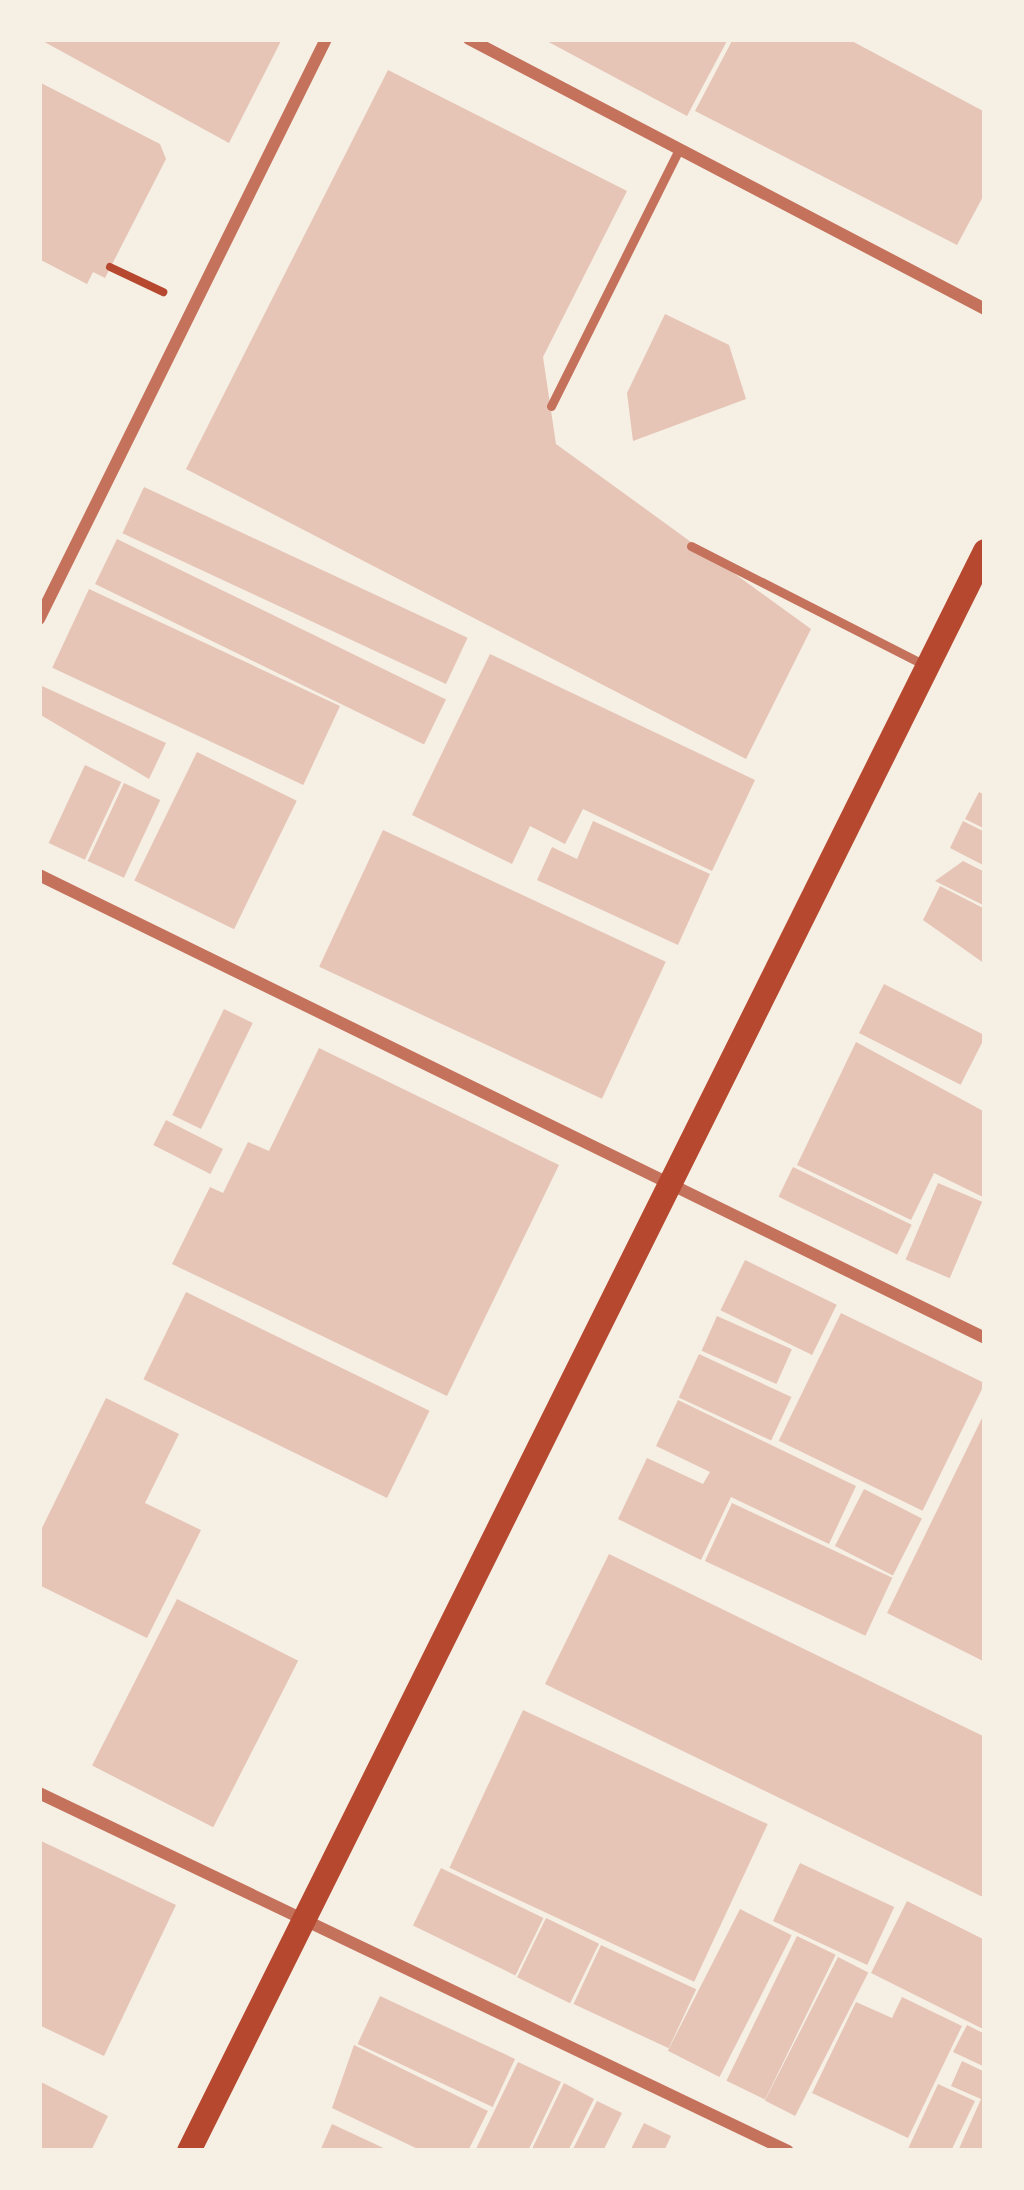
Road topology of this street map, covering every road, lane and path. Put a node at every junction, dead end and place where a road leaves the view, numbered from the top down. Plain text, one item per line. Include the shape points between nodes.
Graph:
1 (326, 39) edge
2 (469, 39) edge
3 (680, 148) junction
4 (110, 267) dead end
5 (194, 306) junction
6 (985, 309) edge
7 (550, 406) dead end
8 (691, 546) dead end
9 (985, 551) edge
10 (39, 619) edge
11 (928, 666) junction
12 (39, 874) edge
13 (673, 1183) junction
14 (985, 1338) edge
15 (39, 1793) edge
16 (306, 1917) junction
17 (189, 2151) edge
18 (788, 2151) edge

1 - 5 street
2 - 3 street
3 - 6 street
3 - 7 lane
4 - 5 path
5 - 10 street
8 - 11 lane
9 - 11 main road
11 - 13 main road
12 - 13 street
13 - 14 street
13 - 16 main road
15 - 16 street
16 - 17 main road
16 - 18 street

